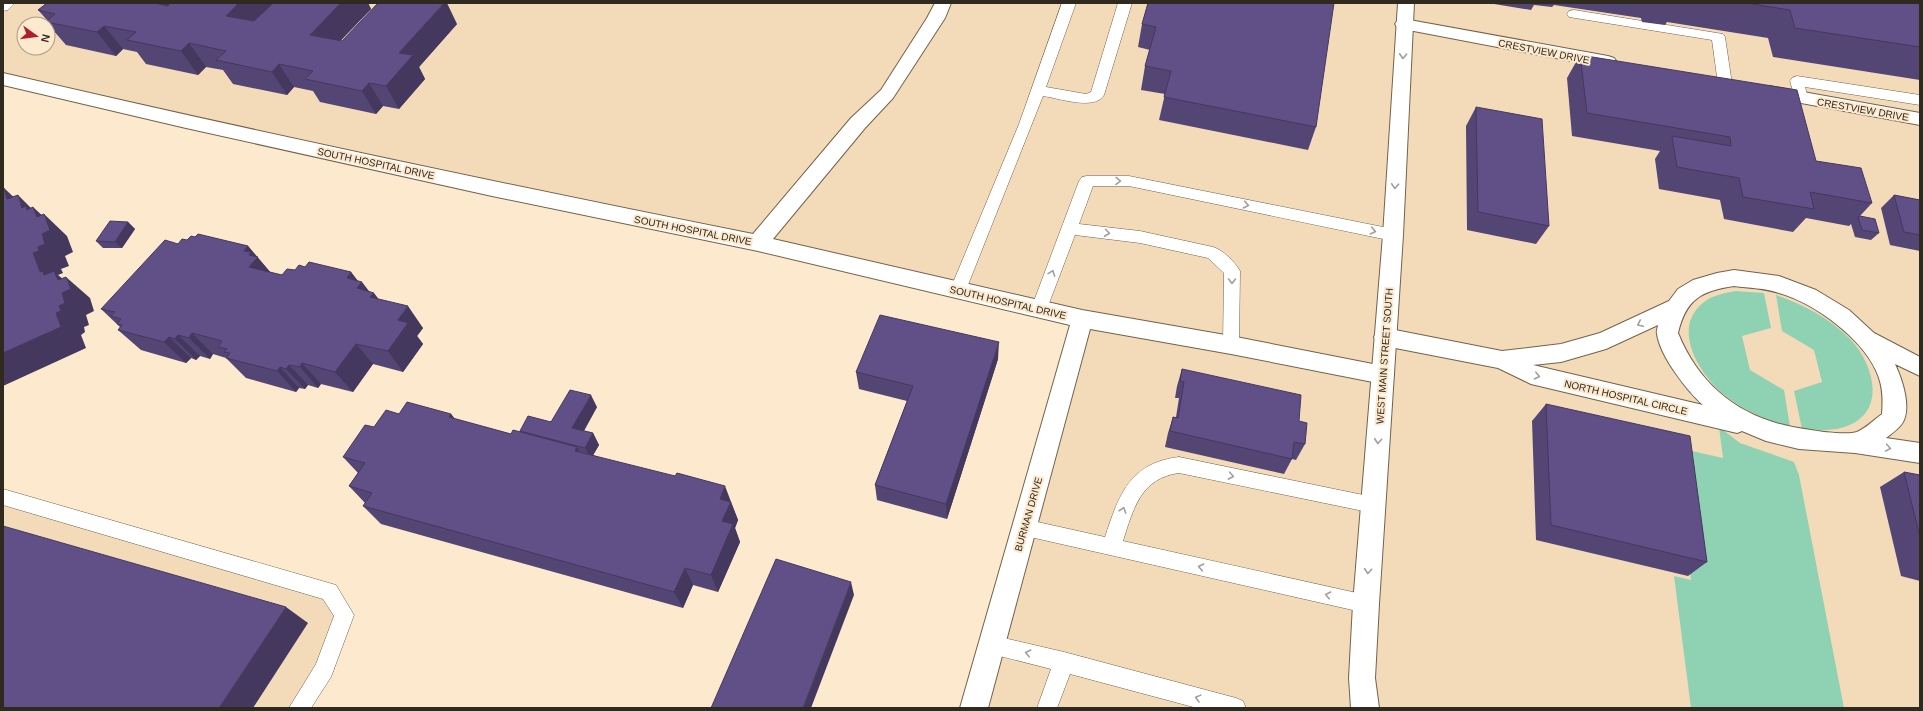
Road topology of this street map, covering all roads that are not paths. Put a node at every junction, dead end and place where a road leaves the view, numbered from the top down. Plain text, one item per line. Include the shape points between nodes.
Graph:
1 (8, 3) edge
2 (943, 3) edge
3 (1069, 3) edge
4 (1125, 3) edge
5 (1406, 3) edge
6 (3, 7) edge
7 (1574, 14) dead end
8 (1404, 24) junction
9 (1623, 65) edge
10 (3, 79) edge
11 (1732, 86) joint
12 (1038, 90) junction
13 (1801, 98) junction
14 (1920, 100) edge
15 (1920, 119) edge
16 (1068, 228) junction
17 (1393, 235) junction
18 (758, 243) junction
19 (958, 290) junction
20 (1675, 308) junction
21 (1039, 309) junction
22 (1082, 320) junction
23 (1385, 337) junction
24 (1867, 339) junction
25 (1231, 345) junction
26 (1502, 360) junction
27 (1920, 368) edge
28 (1383, 375) junction
29 (1753, 426) junction
30 (1856, 443) junction
31 (1920, 453) edge
32 (3, 497) edge
33 (1373, 505) junction
34 (1024, 528) junction
35 (1111, 547) junction
36 (1366, 604) junction
37 (991, 645) junction
38 (1064, 662) junction
39 (299, 708) edge
40 (974, 708) edge
41 (1047, 708) edge
42 (1236, 708) edge
43 (1365, 708) edge

1 - 6 lane
2 - 18 street via 936,18 886,94 858,122
3 - 12 lane
4 - 12 lane via 1097,95 1087,99
5 - 8 street, WEST MAIN STREET SOUTH
7 - 11 lane via 1718,38
8 - 9 street, CRESTVIEW DRIVE
8 -> 17 street, WEST MAIN STREET SOUTH
10 - 18 street, SOUTH HOSPITAL DRIVE via 500,190
11 - 13 street, CRESTVIEW DRIVE
12 - 19 lane
13 - 14 lane via 1797,81
13 - 15 street, CRESTVIEW DRIVE
16 -> 17 lane via 1087,180 1129,181
21 -> 16 lane
16 -> 25 lane via 1140,237 1212,253 1232,271
17 - 23 street, WEST MAIN STREET SOUTH
18 - 19 street, SOUTH HOSPITAL DRIVE
19 - 21 street, SOUTH HOSPITAL DRIVE
20 - 24 street, NORTH HOSPITAL CIRCLE via 1688,292 1712,281 1734,278 1766,281 1794,289 1834,311
20 -> 26 street, NORTH HOSPITAL CIRCLE via 1606,340 1561,353
20 - 29 street, NORTH HOSPITAL CIRCLE via 1667,333 1677,358 1689,376 1708,396 1728,412
21 - 22 street, SOUTH HOSPITAL DRIVE
22 - 25 street, SOUTH HOSPITAL DRIVE
22 - 34 street, BURMAN DRIVE
23 - 26 street, NORTH HOSPITAL CIRCLE
23 - 28 street, WEST MAIN STREET SOUTH
24 - 27 street, NORTH HOSPITAL CIRCLE
24 - 30 street, NORTH HOSPITAL CIRCLE via 1888,370 1894,394 1893,418 1879,432
25 - 28 street, SOUTH HOSPITAL DRIVE
26 -> 29 street, NORTH HOSPITAL CIRCLE via 1531,375
28 -> 33 street, WEST MAIN STREET SOUTH
29 - 30 street, NORTH HOSPITAL CIRCLE via 1799,440
30 -> 31 street, NORTH HOSPITAL CIRCLE
32 - 39 lane via 329,592 344,615 324,670
35 -> 33 lane via 1126,502 1143,479 1162,467 1179,465
33 -> 36 street, WEST MAIN STREET SOUTH
34 - 35 lane
34 - 37 street, BURMAN DRIVE
36 -> 35 lane
36 - 43 street, WEST MAIN STREET SOUTH via 1362,678
38 -> 37 lane
37 - 40 street, BURMAN DRIVE
38 - 41 lane
42 -> 38 lane

